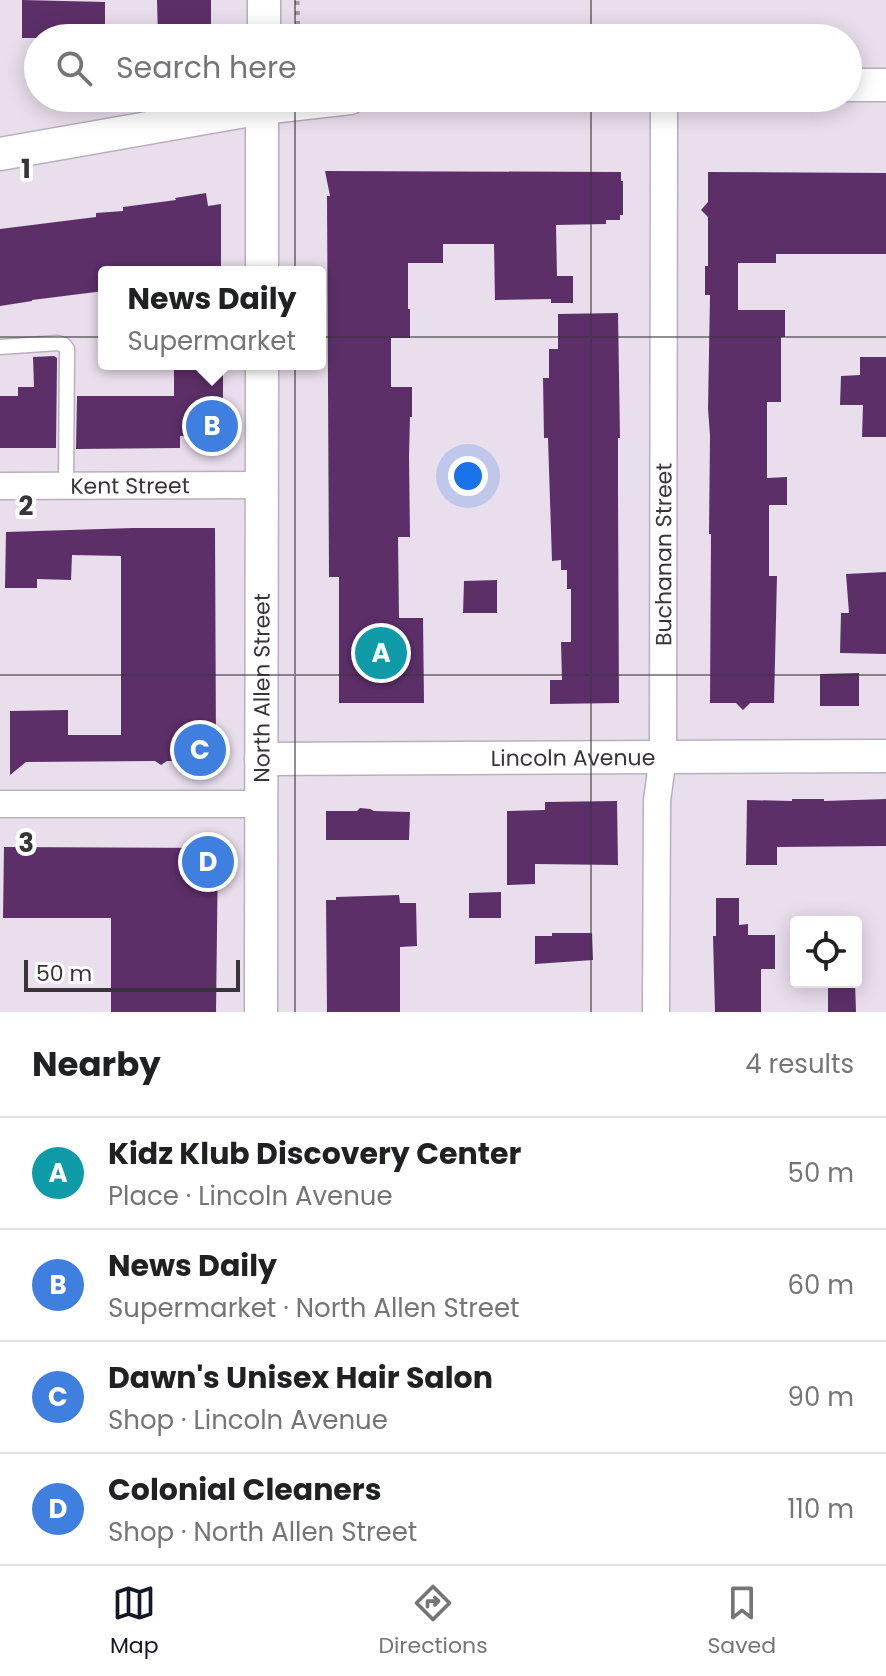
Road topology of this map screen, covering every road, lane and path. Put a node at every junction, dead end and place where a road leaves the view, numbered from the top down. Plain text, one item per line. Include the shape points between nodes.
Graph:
1 (264, 0) edge
2 (297, 0) edge
3 (264, 24) edge
4 (298, 24) edge
5 (862, 85) edge
6 (886, 85) edge
7 (216, 112) edge
8 (262, 112) edge
9 (664, 112) edge
10 (0, 154) edge
11 (262, 266) edge
12 (0, 347) edge
13 (262, 370) edge
14 (261, 485) junction
15 (0, 486) edge
16 (66, 486) junction
17 (663, 756) junction
18 (886, 756) edge
19 (261, 759) junction
20 (0, 804) edge
21 (261, 804) junction
22 (261, 1012) edge
23 (656, 1012) edge

1 - 3 street
2 - 4 path
5 - 6 street
7 - 10 street
8 - 11 street
9 - 17 street, Buchanan Street
12 - 16 lane via 58,343 67,349
13 - 14 street, North Allen Street
14 - 16 street, Kent Street
14 - 19 street, North Allen Street
15 - 16 street, Kent Street
17 - 18 street, Lincoln Avenue
17 - 19 street, Lincoln Avenue
17 - 23 street, Buchanan Street via 657,801
19 - 21 street, North Allen Street
20 - 21 street
21 - 22 street, North Allen Street

